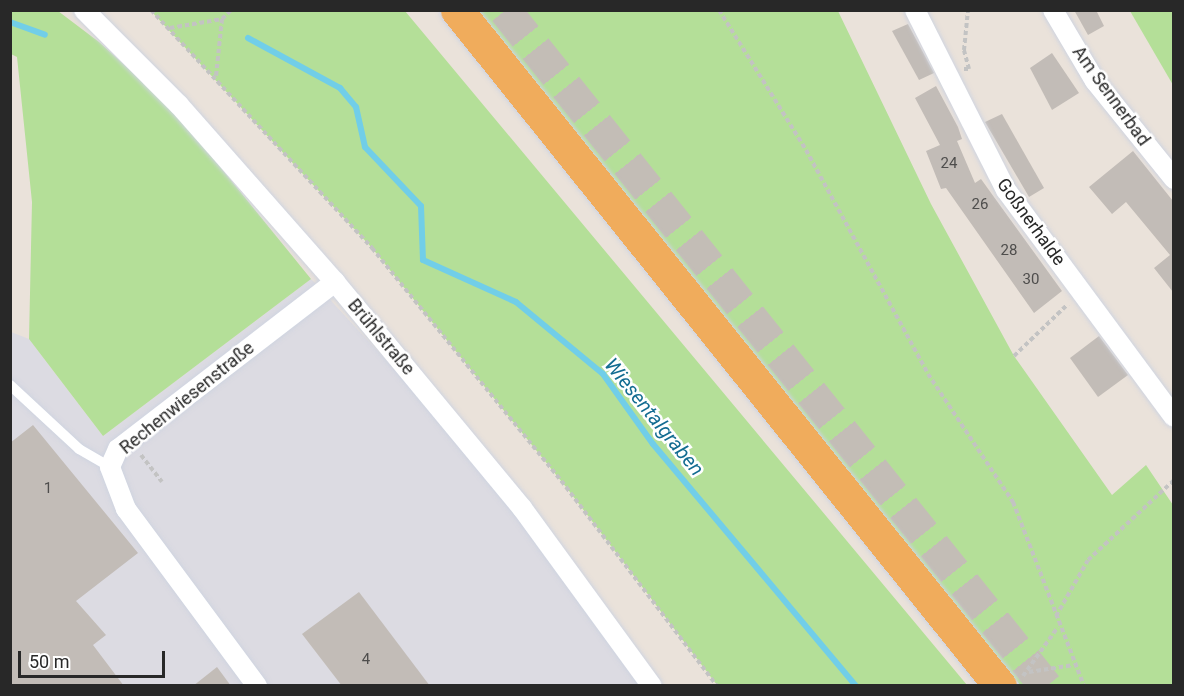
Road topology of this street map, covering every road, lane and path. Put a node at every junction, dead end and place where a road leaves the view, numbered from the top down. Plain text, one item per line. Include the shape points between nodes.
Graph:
1 (84, 10) edge
2 (151, 10) edge
3 (231, 10) edge
4 (457, 10) edge
5 (719, 10) edge
6 (915, 10) edge
7 (1053, 10) edge
8 (222, 19) junction
9 (170, 28) junction
10 (216, 77) junction
11 (1173, 179) edge
12 (335, 282) junction
13 (1082, 291) junction
14 (1014, 356) dead end
15 (10, 385) edge
16 (1173, 417) edge
17 (128, 442) junction
18 (110, 467) junction
19 (1173, 480) edge
20 (162, 482) dead end
21 (1055, 617) junction
22 (1058, 627) junction
23 (1073, 665) junction
24 (256, 686) edge
25 (652, 686) edge
26 (717, 686) edge
27 (1000, 686) edge
28 (1084, 686) edge

1 - 12 street, Brühlstraße via 179,105
2 - 9 path
3 - 8 path
4 - 27 highway
5 - 21 path via 806,150 928,374 1013,502
6 - 13 street, Goßnerhalde via 1006,190
7 - 11 street, Am Sennerbad via 1095,81
8 - 9 path
8 - 10 path
9 - 10 path
10 - 26 path via 372,248 566,487
12 - 17 street, Rechenwiesenstraße
12 - 25 street, Brühlstraße via 522,508
13 - 14 path
13 - 16 street, Goßnerhalde
15 - 18 lane via 79,448
17 - 18 street, Rechenwiesenstraße
17 - 20 path
18 - 24 street, Rechenwiesenstraße via 126,509
19 - 21 path via 1088,561
21 - 22 path
22 - 23 path
22 - 23 path via 1028,672
23 - 28 path

